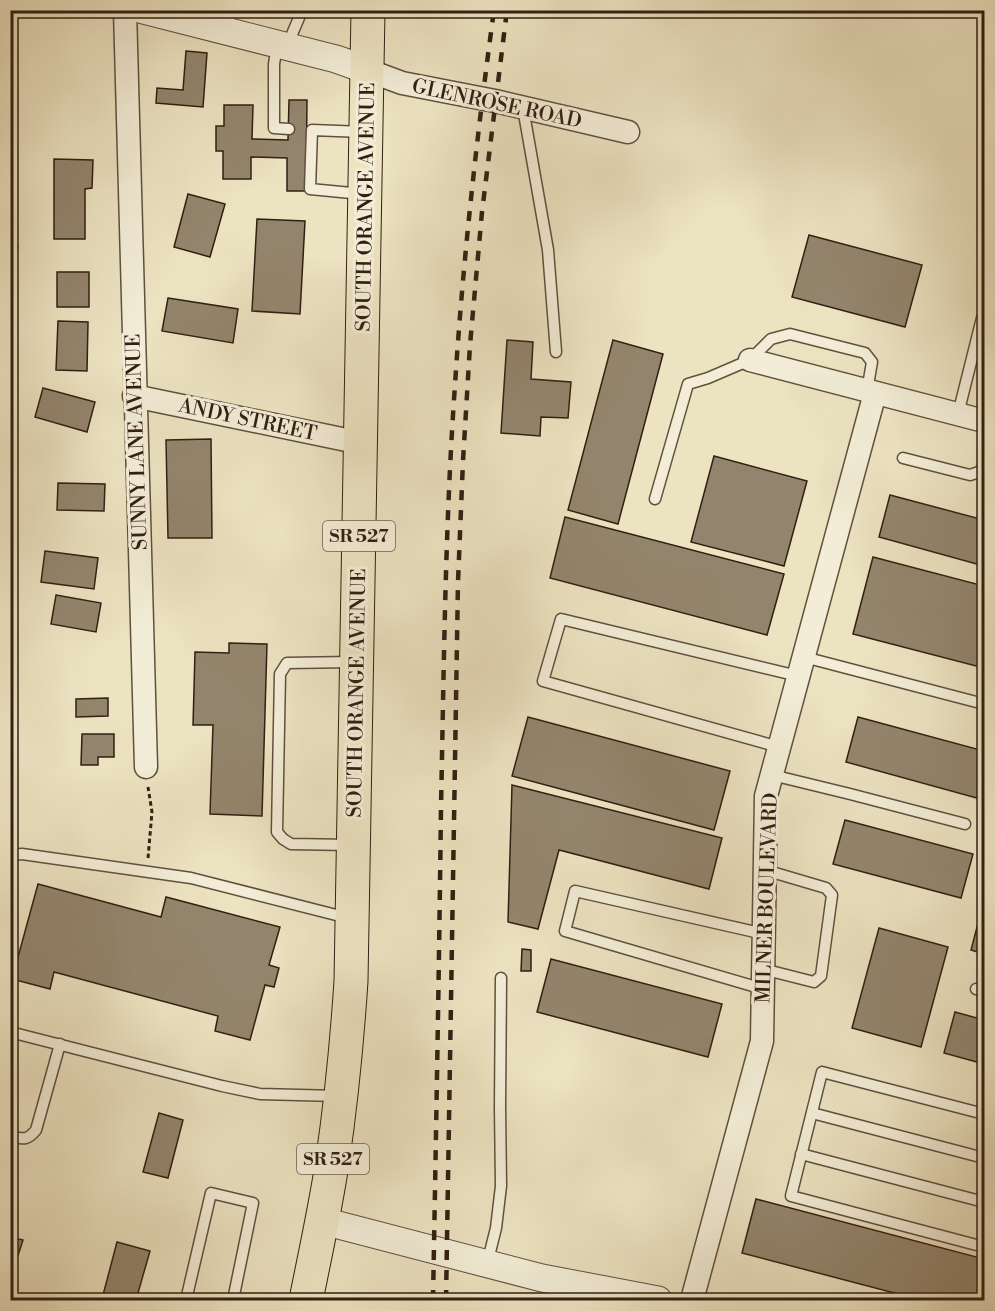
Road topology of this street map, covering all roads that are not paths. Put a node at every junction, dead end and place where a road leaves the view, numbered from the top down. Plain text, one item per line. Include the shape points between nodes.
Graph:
1 (124, 10) edge
2 (143, 10) edge
3 (368, 10) edge
4 (299, 11) edge
5 (228, 21) edge
6 (282, 45) junction
7 (367, 70) junction
8 (522, 108) junction
9 (288, 129) dead end
10 (366, 132) junction
11 (628, 132) dead end
12 (365, 195) junction
13 (982, 318) dead end
14 (556, 352) dead end
15 (750, 360) junction
16 (871, 392) junction
17 (134, 396) junction
18 (958, 414) junction
19 (984, 421) edge
20 (361, 443) junction
21 (903, 459) dead end
22 (984, 466) edge
23 (656, 499) dead end
24 (357, 662) junction
25 (801, 666) junction
26 (984, 704) edge
27 (779, 747) junction
28 (146, 767) road end
29 (772, 775) junction
30 (965, 824) dead end
31 (354, 845) junction
32 (10, 855) edge
33 (765, 870) junction
34 (352, 919) junction
35 (764, 934) junction
36 (501, 978) dead end
37 (763, 979) junction
38 (10, 1032) edge
39 (60, 1044) junction
40 (341, 1096) junction
41 (812, 1113) junction
42 (984, 1114) edge
43 (10, 1136) edge
44 (801, 1154) junction
45 (984, 1158) edge
46 (984, 1202) edge
47 (323, 1221) junction
48 (984, 1246) edge
49 (488, 1264) junction
50 (186, 1300) edge
51 (233, 1300) edge
52 (306, 1300) edge
53 (657, 1300) edge
54 (693, 1300) edge

1 - 17 street, SUNNY LANE AVENUE
2 - 5 street
3 - 7 main road, SOUTH ORANGE AVENUE / SR 527
4 - 6 lane
5 - 6 street
6 - 7 street
6 - 9 lane via 274,63 274,129
7 - 8 street, GLENROSE ROAD via 402,83
7 - 10 main road, SOUTH ORANGE AVENUE / SR 527
8 - 11 street, GLENROSE ROAD
8 - 14 lane via 548,250
10 - 12 main road, SOUTH ORANGE AVENUE / SR 527
10 - 12 lane via 309,130 310,189
12 - 20 main road, SOUTH ORANGE AVENUE / SR 527
13 - 18 lane
15 - 16 street
15 - 16 lane via 771,339 790,333 865,353 872,362
15 - 23 lane via 688,384
16 - 18 street
16 - 25 street, MILNER BOULEVARD
17 - 20 street, ANDY STREET
17 - 28 street, SUNNY LANE AVENUE
18 - 19 street
20 - 24 main road, SOUTH ORANGE AVENUE / SR 527
21 - 22 lane via 970,475
24 - 31 main road, SOUTH ORANGE AVENUE / SR 527
24 - 31 lane via 287,663 280,674 279,697 277,832 291,844
25 - 26 lane
25 - 27 street, MILNER BOULEVARD
25 - 27 lane via 561,619 543,681
27 - 29 street, MILNER BOULEVARD
29 - 30 lane
29 - 33 street, MILNER BOULEVARD via 766,796
31 - 34 main road, SOUTH ORANGE AVENUE / SR 527
32 - 34 lane via 191,878
33 - 35 street, MILNER BOULEVARD
33 - 37 lane via 826,888 832,895 821,976 814,982
34 - 40 main road, SOUTH ORANGE AVENUE / SR 527
35 - 37 street, MILNER BOULEVARD
35 - 37 lane via 575,891 565,932
36 - 49 lane via 501,1186
37 - 54 street, MILNER BOULEVARD via 762,1041
38 - 39 lane
39 - 40 lane via 260,1094
39 - 43 lane via 36,1130 23,1139
40 - 47 main road, SOUTH ORANGE AVENUE / SR 527
41 - 42 lane via 822,1072
41 - 44 lane
41 - 45 lane
44 - 46 lane
44 - 48 lane via 791,1196
47 - 49 street
47 - 52 main road, SOUTH ORANGE AVENUE / SR 527
49 - 53 street
50 - 51 lane via 211,1193 253,1203

